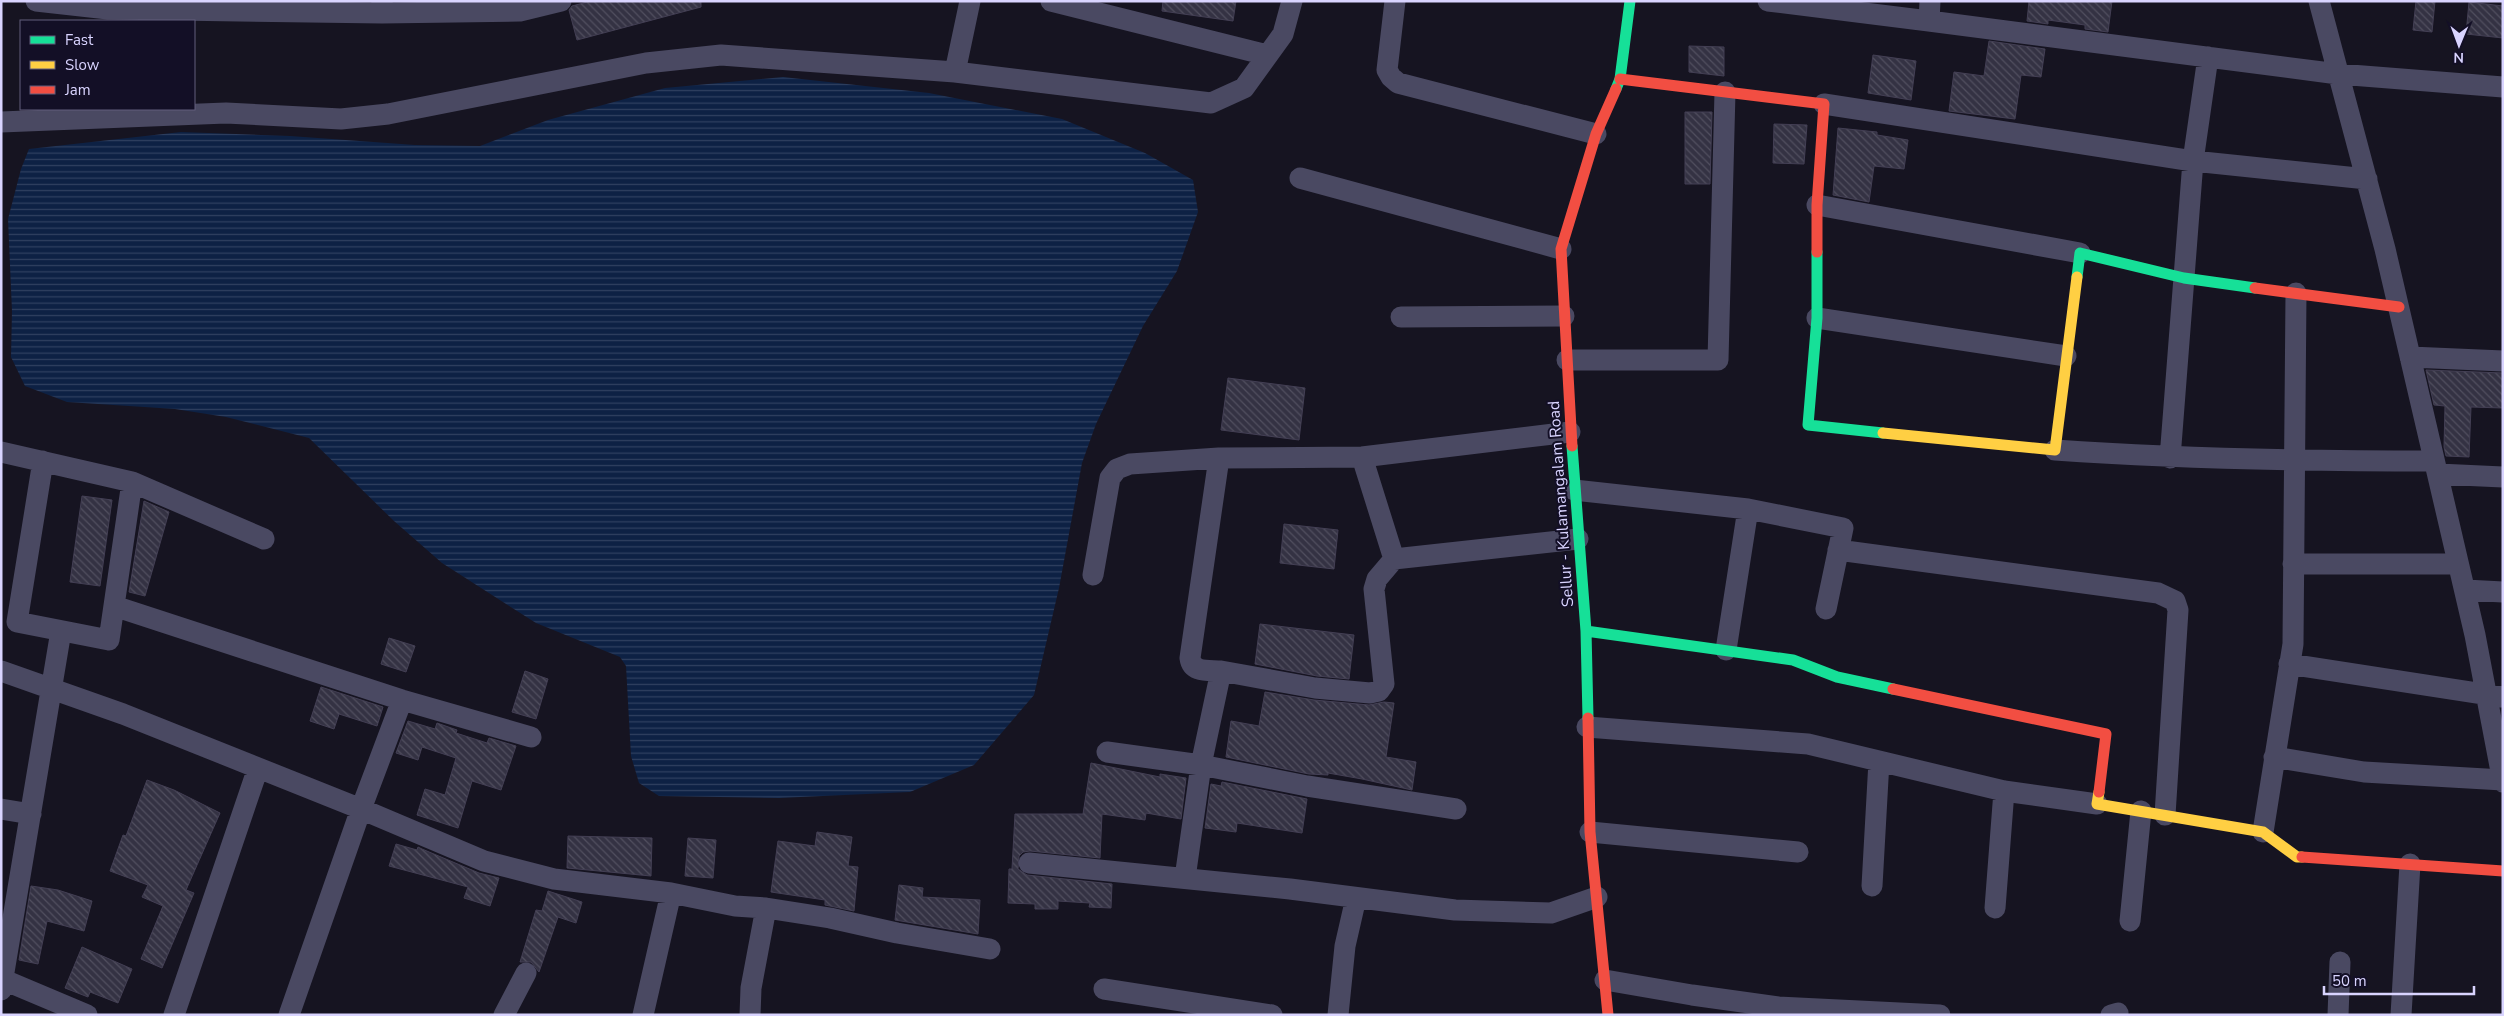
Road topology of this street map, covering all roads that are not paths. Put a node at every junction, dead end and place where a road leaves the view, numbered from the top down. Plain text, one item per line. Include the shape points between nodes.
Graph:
1 (36, 1) edge
2 (561, 1) edge
3 (970, 1) edge
4 (1051, 1) edge
5 (1292, 1) edge
6 (1395, 1) edge
7 (1630, 1) edge
8 (1768, 1) edge
9 (2319, 1) edge
10 (108, 5) edge
11 (218, 6) edge
12 (382, 7) edge
13 (1929, 11) edge
14 (1267, 55) junction
15 (2208, 57) junction
16 (955, 72) junction
17 (2338, 74) junction
18 (1620, 79) junction
19 (2503, 87) edge
20 (1725, 92) junction
21 (1824, 104) junction
22 (1, 122) edge
23 (1596, 134) junction
24 (2193, 161) junction
25 (1300, 178) dead end
26 (2367, 179) junction
27 (1817, 205) junction
28 (1561, 249) junction
29 (2080, 253) junction
30 (2184, 278) junction
31 (2296, 293) junction
32 (2399, 307) junction
33 (1564, 316) junction
34 (1402, 318) dead end
35 (1817, 318) junction
36 (2066, 356) junction
37 (2410, 357) junction
38 (1567, 360) junction
39 (2503, 361) edge
40 (1570, 432) junction
41 (2055, 450) junction
42 (1, 452) edge
43 (1362, 457) junction
44 (1219, 458) junction
45 (2170, 458) junction
46 (43, 461) junction
47 (2294, 461) junction
48 (2436, 467) junction
49 (2503, 477) edge
50 (132, 482) junction
51 (1574, 490) junction
52 (1748, 509) junction
53 (1578, 538) junction
54 (264, 539) dead end
55 (1838, 550) junction
56 (2293, 564) junction
57 (2458, 564) junction
58 (1386, 568) junction
59 (1093, 575) dead end
60 (2464, 590) junction
61 (2503, 592) edge
62 (114, 606) junction
63 (1826, 609) dead end
64 (61, 631) junction
65 (1586, 631) junction
66 (1726, 650) junction
67 (2289, 664) junction
68 (1, 671) edge
69 (1221, 671) junction
70 (52, 687) junction
71 (2495, 696) edge
72 (402, 700) junction
73 (1587, 728) junction
74 (531, 737) dead end
75 (1107, 752) dead end
76 (2274, 757) junction
77 (1879, 761) junction
78 (1201, 765) junction
79 (258, 768) junction
80 (2503, 780) edge
81 (2004, 791) junction
82 (2097, 804) junction
83 (1, 809) edge
84 (361, 809) junction
85 (1456, 809) dead end
86 (2141, 811) junction
87 (31, 814) junction
88 (2165, 815) junction
89 (1590, 832) junction
90 (2263, 832) junction
91 (1798, 852) dead end
92 (1029, 863) dead end
93 (2410, 864) junction
94 (2503, 871) edge
95 (1185, 878) junction
96 (1872, 886) dead end
97 (671, 893) junction
98 (1597, 897) junction
99 (1356, 898) junction
100 (766, 908) junction
101 (1995, 908) dead end
102 (2130, 921) dead end
103 (5, 947) edge
104 (990, 949) dead end
105 (2340, 962) dead end
106 (526, 973) dead end
107 (1605, 980) junction
108 (3, 985) edge
109 (1104, 988) dead end
110 (1777, 1011) edge
111 (87, 1015) edge
112 (174, 1015) edge
113 (289, 1015) edge
114 (504, 1015) edge
115 (643, 1015) edge
116 (750, 1015) edge
117 (1272, 1015) edge
118 (1338, 1015) edge
119 (1608, 1015) edge
120 (1940, 1015) edge
121 (2338, 1015) edge
122 (2401, 1015) edge

1 - 10 street
2 - 12 street via 520,11
3 - 16 street
4 - 14 street
5 - 14 street via 1283,34
6 - 23 street via 1387,70 1398,83
7 - 18 street, Sellur - Kulamangalam Road
8 - 13 street
9 - 17 street
10 - 11 street
11 - 12 street
13 - 15 street
14 - 16 street via 1244,88 1211,103
15 - 17 street
15 - 24 street
16 - 22 street via 721,55 646,63 388,114 341,119 226,113
17 - 19 street
17 - 26 street
18 - 20 street
18 - 23 street, Sellur - Kulamangalam Road
20 - 21 street
20 - 38 street via 1718,360
21 - 24 street
21 - 27 street
23 - 28 street, Sellur - Kulamangalam Road
24 - 26 street
24 - 30 street
25 - 28 street
26 - 32 street
27 - 29 street
27 - 35 street
28 - 33 street, Sellur - Kulamangalam Road
29 - 30 street
29 - 36 street
30 - 31 street
30 - 45 street
31 - 32 street
31 - 47 street
32 - 37 street
33 - 34 street
33 - 38 street, Sellur - Kulamangalam Road
35 - 36 street
35 - 41 street via 1808,425
36 - 41 street
37 - 39 street
37 - 48 street
38 - 40 street, Sellur - Kulamangalam Road
40 - 43 street
40 - 51 street, Sellur - Kulamangalam Road
41 - 45 street
42 - 46 street
43 - 44 street
43 - 58 street
44 - 59 street via 1130,464 1117,469 1110,478
44 - 69 street via 1190,658 1195,669
45 - 47 street
46 - 50 street
46 - 64 street via 17,622
47 - 48 street
47 - 56 street
48 - 49 street
48 - 57 street
50 - 54 street
50 - 62 street
51 - 52 street
51 - 53 street, Sellur - Kulamangalam Road
52 - 55 street via 1843,528
52 - 66 street
53 - 58 street
53 - 65 street, Sellur - Kulamangalam Road
55 - 63 street
55 - 88 street via 2158,593 2175,601 2178,610
56 - 57 street
56 - 67 street via 2293,644
57 - 60 street
58 - 69 street via 1374,590 1384,684 1379,691 1315,688
60 - 61 street
60 - 71 street
62 - 64 street via 109,640
62 - 72 street
64 - 70 street
65 - 66 street
65 - 73 street, Sellur - Kulamangalam Road
66 - 82 street via 1794,660 1837,677 2106,734
67 - 71 street
67 - 76 street
68 - 70 street
69 - 78 street
70 - 79 street
70 - 87 street
71 - 80 street
72 - 74 street
72 - 84 street
73 - 77 street via 1808,744
73 - 89 street, Sellur - Kulamangalam Road
75 - 78 street
76 - 80 street via 2364,772
76 - 90 street
77 - 81 street
77 - 96 street
78 - 85 street
78 - 95 street
79 - 84 street
79 - 112 street
81 - 82 street
81 - 101 street
82 - 86 street
83 - 87 street
84 - 97 street via 484,861 554,879
84 - 113 street
86 - 88 street
86 - 102 street
87 - 103 street
88 - 90 street
89 - 91 street
89 - 98 street, Sellur - Kulamangalam Road
90 - 93 street via 2297,856
92 - 95 street
93 - 94 street
93 - 122 street
95 - 99 street
97 - 100 street via 735,906
97 - 115 street
98 - 99 street via 1550,913 1455,910
98 - 107 street, Sellur - Kulamangalam Road
99 - 118 street via 1345,946
100 - 104 street
100 - 116 street via 751,988
103 - 108 street
105 - 121 street
106 - 114 street
107 - 110 street
107 - 119 street, Sellur - Kulamangalam Road
108 - 111 street
109 - 117 street
110 - 120 street

